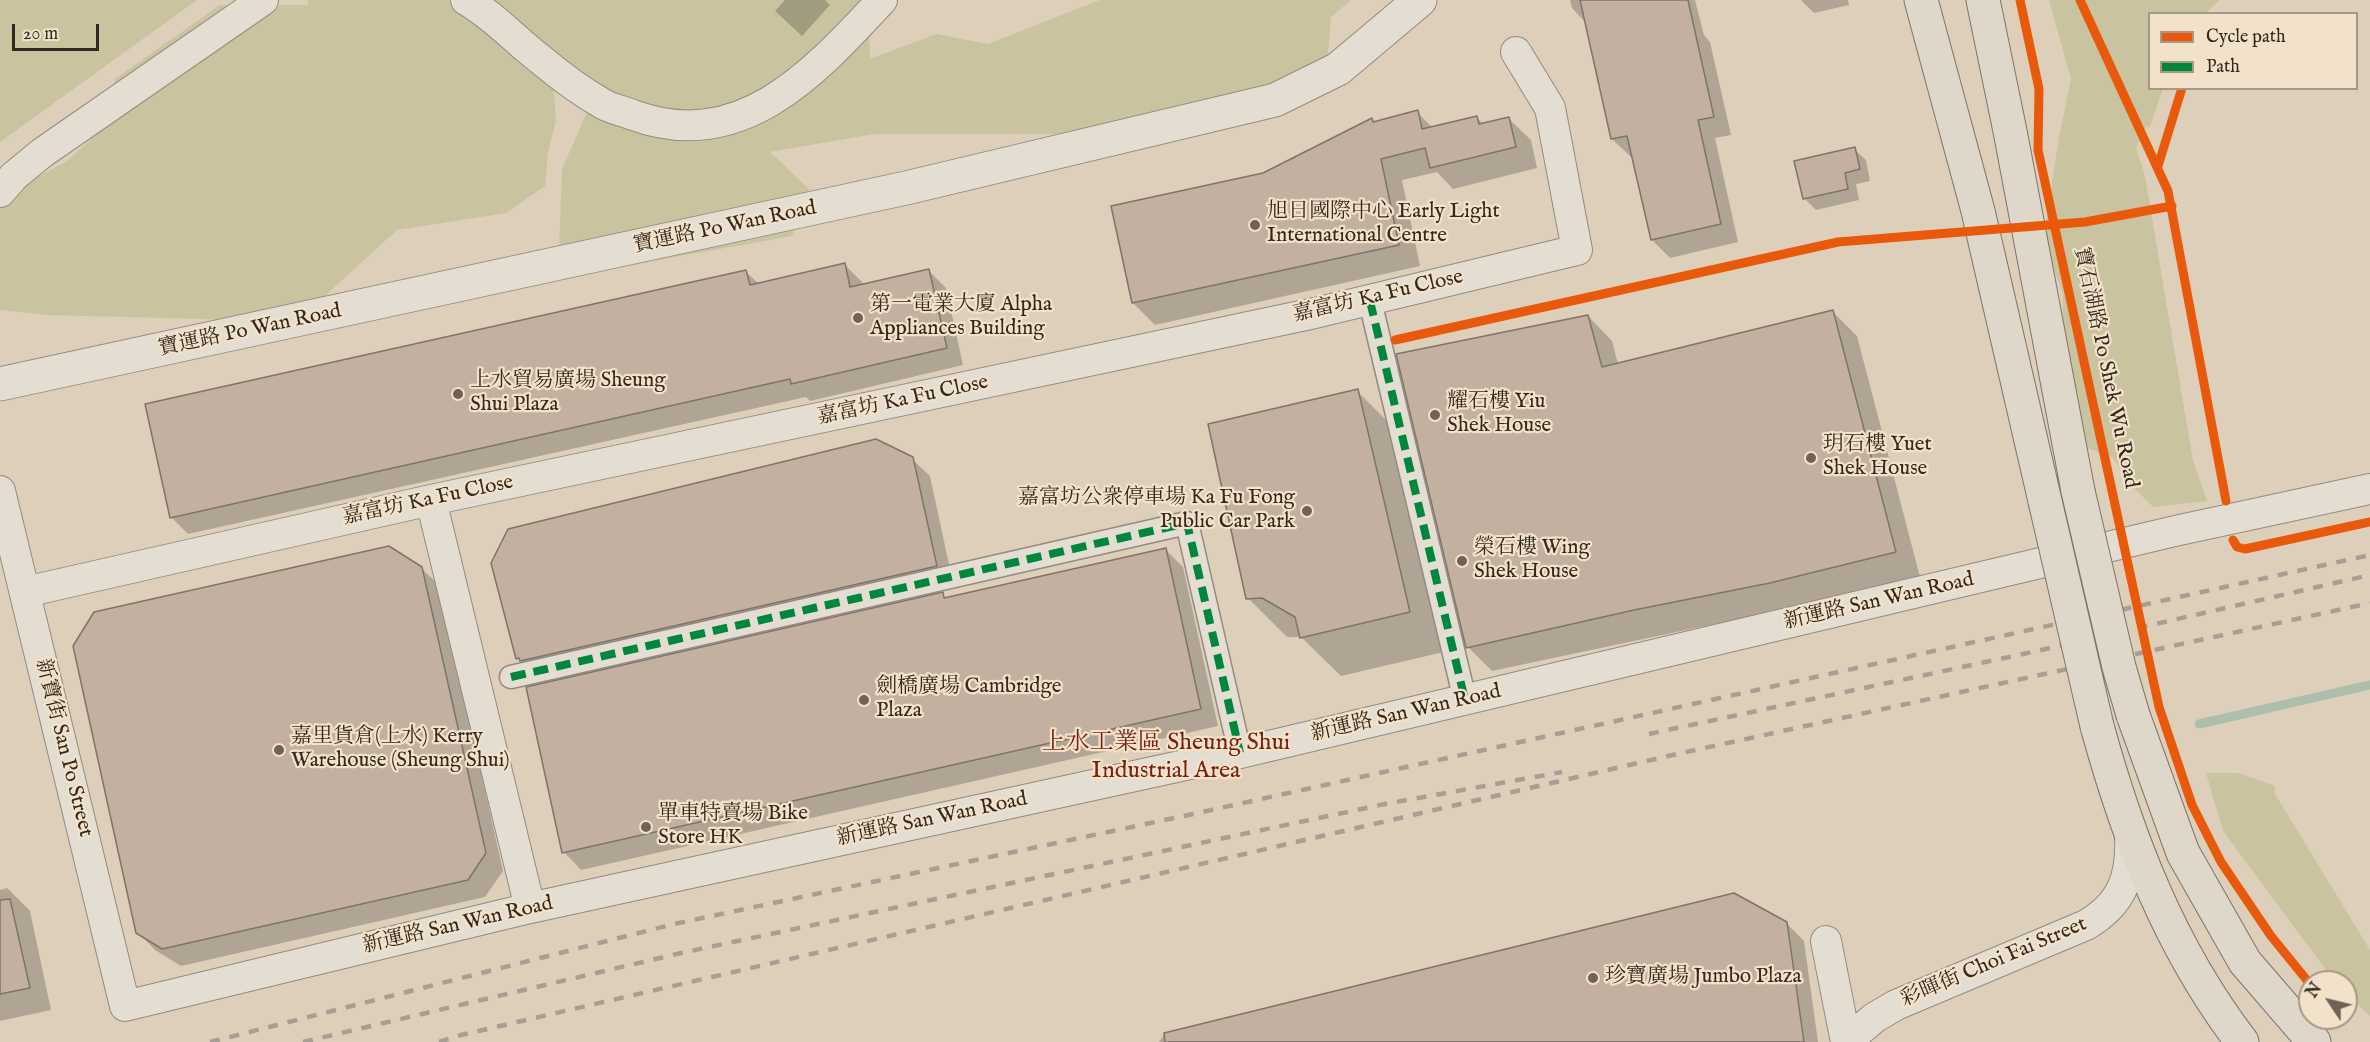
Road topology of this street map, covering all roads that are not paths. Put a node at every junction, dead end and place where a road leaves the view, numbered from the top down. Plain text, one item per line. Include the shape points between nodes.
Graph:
1 (263, 0) edge
2 (466, 0) edge
3 (882, 0) edge
4 (1420, 0) edge
5 (1921, 0) edge
6 (1983, 0) edge
7 (1516, 52) dead end
8 (0, 192) edge
9 (1370, 300) junction
10 (0, 384) edge
11 (2370, 489) edge
12 (0, 491) edge
13 (431, 500) junction
14 (25, 592) junction
15 (510, 676) dead end
16 (1465, 700) junction
17 (1240, 753) junction
18 (2130, 836) junction
19 (530, 908) junction
20 (1826, 940) dead end
21 (125, 1006) joint
22 (1846, 1042) edge
23 (2242, 1042) edge
24 (2314, 1042) edge

1 - 8 street via 42,153
2 - 3 street via 604,104 655,123 703,126 743,115 784,93 813,71
4 - 10 street, 寶運路 Po Wan Road via 1338,69 1275,100 906,188
5 - 18 main road, bridge via 1978,211 2097,726
6 - 24 main road, bridge via 2078,491 2133,715 2183,853 2245,962
7 - 9 street, 嘉富坊 Ka Fu Close via 1550,108 1577,250
9 - 13 street, 嘉富坊 Ka Fu Close
9 - 16 street
11 - 16 street, 新運路 San Wan Road via 2175,531
12 - 14 street, 新寶街 San Po Street
13 - 14 street, 嘉富坊 Ka Fu Close
13 - 19 street
14 - 21 street, 新寶街 San Po Street
15 - 17 street via 1187,523
16 - 17 street, 新運路 San Wan Road
17 - 19 street, 新運路 San Wan Road
18 - 22 street, 彩暉街 Choi Fai Street via 2126,883 2099,917 1896,1005
18 - 23 main road via 2180,945
19 - 21 street, 新運路 San Wan Road
20 - 22 street, 彩暉街 Choi Fai Street

